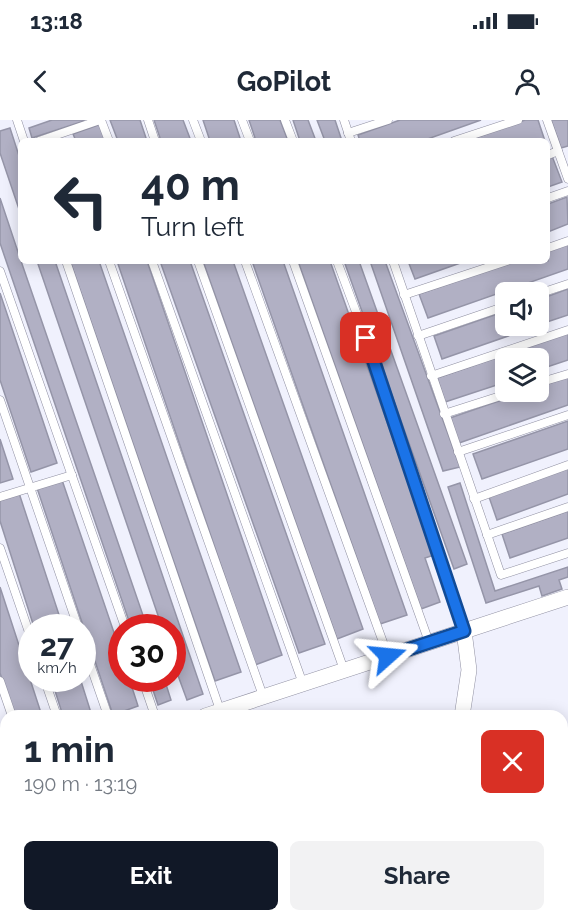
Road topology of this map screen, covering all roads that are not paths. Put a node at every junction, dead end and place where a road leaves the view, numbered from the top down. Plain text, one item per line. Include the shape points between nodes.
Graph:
1 (17, 120) edge
2 (101, 120) edge
3 (148, 120) edge
4 (194, 120) edge
5 (242, 120) edge
6 (285, 120) edge
7 (344, 120) edge
8 (388, 120) edge
9 (518, 120) edge
10 (547, 120) edge
11 (65, 137) edge
12 (350, 137) edge
13 (23, 138) edge
14 (108, 138) edge
15 (154, 138) edge
16 (200, 138) edge
17 (249, 138) edge
18 (292, 138) edge
19 (463, 138) edge
20 (558, 152) junction
21 (550, 154) edge
22 (568, 179) edge
23 (568, 190) edge
24 (550, 197) edge
25 (568, 241) edge
26 (550, 247) edge
27 (67, 264) edge
28 (110, 264) edge
29 (153, 264) edge
30 (199, 264) edge
31 (246, 264) edge
32 (294, 264) edge
33 (338, 264) edge
34 (394, 264) edge
35 (498, 264) edge
36 (0, 271) edge
37 (568, 284) edge
38 (549, 290) edge
39 (404, 295) junction
40 (495, 310) edge
41 (568, 330) edge
42 (418, 336) junction
43 (568, 374) edge
44 (431, 376) junction
45 (549, 380) edge
46 (495, 398) edge
47 (0, 400) edge
48 (444, 414) junction
49 (568, 415) edge
50 (458, 452) junction
51 (568, 465) edge
52 (72, 475) junction
53 (30, 488) junction
54 (0, 497) edge
55 (474, 499) junction
56 (568, 507) edge
57 (487, 535) junction
58 (0, 548) edge
59 (568, 553) edge
60 (568, 597) edge
61 (23, 614) edge
62 (74, 614) edge
63 (120, 614) edge
64 (464, 631) junction
65 (429, 642) junction
66 (388, 656) junction
67 (344, 670) junction
68 (0, 681) edge
69 (96, 681) edge
70 (303, 684) junction
71 (49, 692) edge
72 (147, 692) edge
73 (263, 696) junction
74 (10, 710) edge
75 (55, 710) edge
76 (106, 710) edge
77 (153, 710) edge
78 (220, 710) edge
79 (223, 710) edge
80 (463, 710) edge

1 - 13 lane
2 - 11 lane
2 - 14 lane
3 - 15 lane
4 - 16 lane
5 - 17 lane
6 - 18 lane
7 - 12 lane
8 - 12 lane
9 - 19 lane
10 - 20 lane
20 - 21 lane
20 - 22 lane
23 - 24 lane
25 - 26 lane
27 - 78 lane
28 - 73 lane
29 - 70 lane
30 - 67 lane
31 - 66 lane
32 - 65 lane
33 - 64 lane
34 - 39 lane
35 - 39 lane
36 - 52 lane
37 - 38 lane
39 - 42 lane
40 - 42 lane
41 - 44 lane
42 - 44 lane
43 - 45 lane
44 - 48 lane
46 - 48 lane
47 - 53 lane
48 - 50 lane
49 - 50 lane
50 - 55 lane
51 - 55 lane
52 - 53 lane
52 - 63 lane
53 - 54 lane
53 - 62 lane
55 - 57 lane
56 - 57 lane
57 - 59 lane via 501,575
58 - 61 lane
60 - 64 street
64 - 65 street
64 - 80 street via 469,670
65 - 66 street
66 - 67 street
67 - 70 street
68 - 74 lane
69 - 76 lane
70 - 73 street
71 - 75 lane
72 - 77 lane
73 - 79 street

